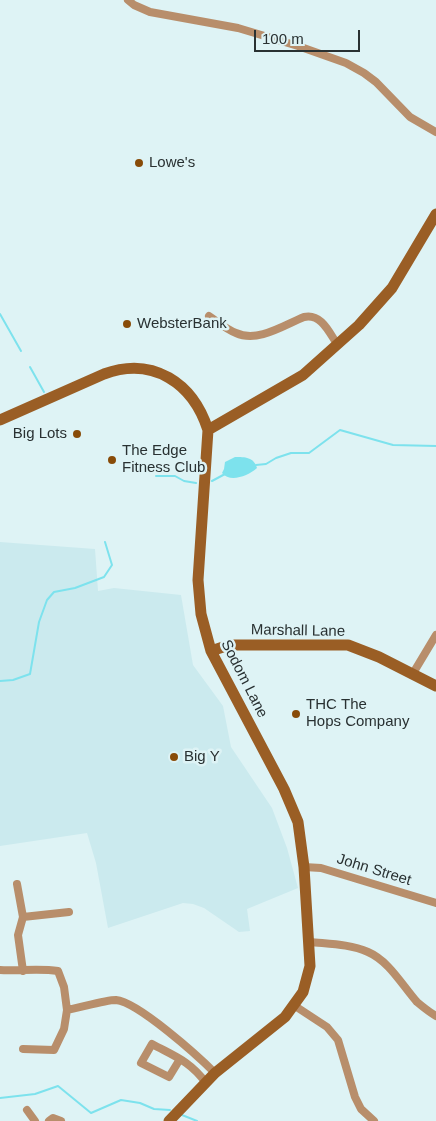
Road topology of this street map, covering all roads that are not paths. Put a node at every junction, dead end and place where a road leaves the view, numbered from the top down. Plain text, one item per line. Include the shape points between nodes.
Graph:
1 (128, 0) edge
2 (436, 132) edge
3 (436, 214) edge
4 (209, 316) dead end
5 (337, 344) junction
6 (0, 420) edge
7 (208, 430) junction
8 (436, 635) edge
9 (211, 651) junction
10 (412, 675) junction
11 (436, 686) edge
12 (304, 867) junction
13 (17, 884) dead end
14 (436, 903) edge
15 (69, 912) dead end
16 (23, 917) junction
17 (310, 942) junction
18 (0, 970) edge
19 (23, 971) junction
20 (295, 1006) junction
21 (67, 1010) junction
22 (436, 1016) edge
23 (22, 1049) dead end
24 (180, 1059) junction
25 (215, 1073) junction
26 (206, 1082) junction
27 (27, 1110) dead end
28 (35, 1121) edge
29 (49, 1121) edge
30 (61, 1121) edge
31 (169, 1121) edge
32 (374, 1121) edge

1 - 2 street via 150,12 238,28 346,63 376,82 410,117
3 - 5 street via 392,288
4 - 5 street via 234,332 250,336 312,316 320,320
5 - 7 street via 303,374
6 - 7 street, Sodom Lane via 104,374 134,368 167,376 190,394
7 - 9 street, Sodom Lane via 198,580 201,614
8 - 10 street
9 - 10 street, Marshall Lane via 229,645 348,645
9 - 12 street, Sodom Lane via 284,789 298,822
10 - 11 street, Marshall Lane
12 - 14 street, John Street via 320,868
12 - 17 street, Sodom Lane
13 - 16 street
15 - 16 street
16 - 19 street via 18,935
17 - 20 street, Sodom Lane via 307,980
17 - 22 street via 351,947 376,956 417,1001
18 - 19 street
19 - 21 street via 58,971
20 - 25 street, Sodom Lane
20 - 32 street via 327,1027 338,1040 355,1097 361,1109
21 - 23 street via 64,1029 54,1050
21 - 25 street via 115,1000 129,1003 192,1051
24 - 24 street via 152,1044 141,1064 169,1077
24 - 26 street via 195,1068
25 - 26 street, Sodom Lane
26 - 31 street, Sodom Lane
27 - 28 street
29 - 30 street via 53,1118

